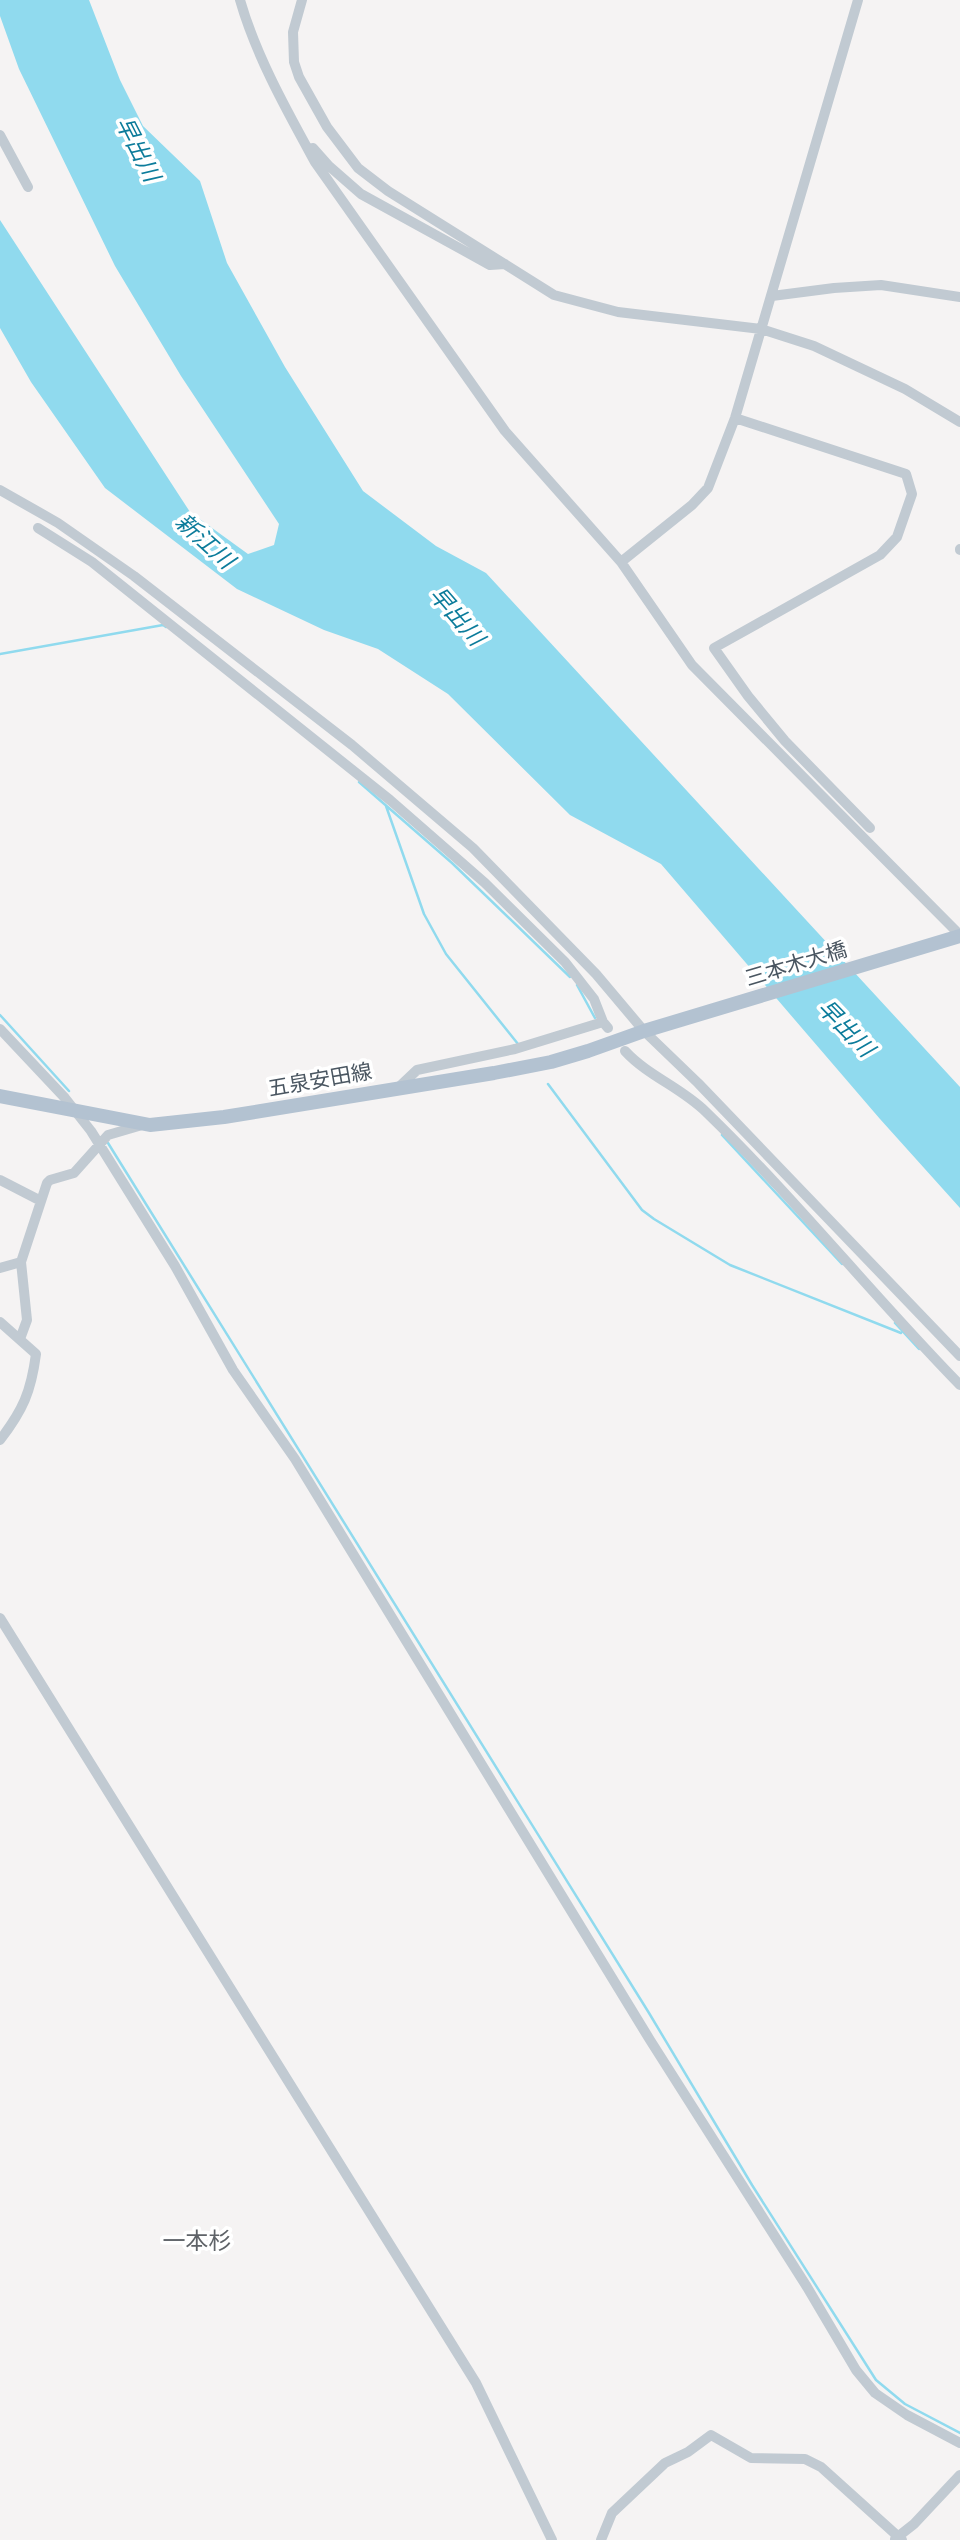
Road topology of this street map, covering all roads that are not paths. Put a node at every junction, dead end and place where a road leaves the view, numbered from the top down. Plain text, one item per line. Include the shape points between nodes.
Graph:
1 (240, 0) edge
2 (302, 0) edge
3 (858, 0) edge
4 (296, 128) junction
5 (0, 135) edge
6 (28, 187) dead end
7 (505, 264) junction
8 (772, 296) junction
9 (960, 297) edge
10 (761, 330) junction
11 (735, 418) junction
12 (960, 422) edge
13 (0, 490) edge
14 (38, 528) dead end
15 (621, 562) junction
16 (870, 828) dead end
17 (959, 936) edge
18 (0, 1029) edge
19 (646, 1031) junction
20 (625, 1051) dead end
21 (398, 1088) junction
22 (0, 1096) edge
23 (76, 1112) junction
24 (144, 1124) junction
25 (99, 1144) junction
26 (0, 1180) edge
27 (41, 1201) junction
28 (21, 1262) junction
29 (0, 1268) edge
30 (0, 1322) edge
31 (20, 1339) junction
32 (960, 1356) edge
33 (960, 1385) edge
34 (0, 1440) edge
35 (0, 1618) edge
36 (960, 2443) edge
37 (960, 2475) edge
38 (898, 2538) edge
39 (552, 2540) edge
40 (601, 2540) edge

1 - 4 street
2 - 7 street via 293,32 295,62 327,127 358,167 388,191
3 - 8 street
4 - 7 street via 361,194 490,265
4 - 15 street via 315,162 505,431
5 - 6 street
7 - 10 street via 554,295 618,312
8 - 9 street via 881,285
8 - 10 street
10 - 11 street
10 - 12 street via 814,346 905,389
11 - 15 street via 708,488
11 - 16 street via 906,474 912,494 897,537 880,555 714,648 785,741
13 - 19 street via 58,523 134,576 352,745 473,848
14 - 21 street via 92,562 390,800 485,883 565,962 594,999 606,1025 417,1070
15 - 17 street via 692,665
17 - 19 main road, 三本木大橋
18 - 23 street
19 - 21 main road, 五泉安田線 via 551,1062
19 - 32 street
20 - 33 street via 705,1110
21 - 24 main road, 五泉安田線 via 225,1117
22 - 23 main road, 五泉安田線
23 - 24 main road, 五泉安田線
23 - 25 street
24 - 25 street via 108,1135
25 - 27 street via 74,1173 50,1180
25 - 36 street via 233,1370 295,1459 856,2370 875,2393 896,2408
26 - 27 street
27 - 28 street
28 - 29 street
28 - 31 street via 27,1320
30 - 31 street
31 - 34 street via 36,1354 32,1385 19,1416
35 - 39 street via 475,2383
37 - 38 street
38 - 40 street via 821,2467 806,2459 751,2458 711,2435 665,2463 612,2513

